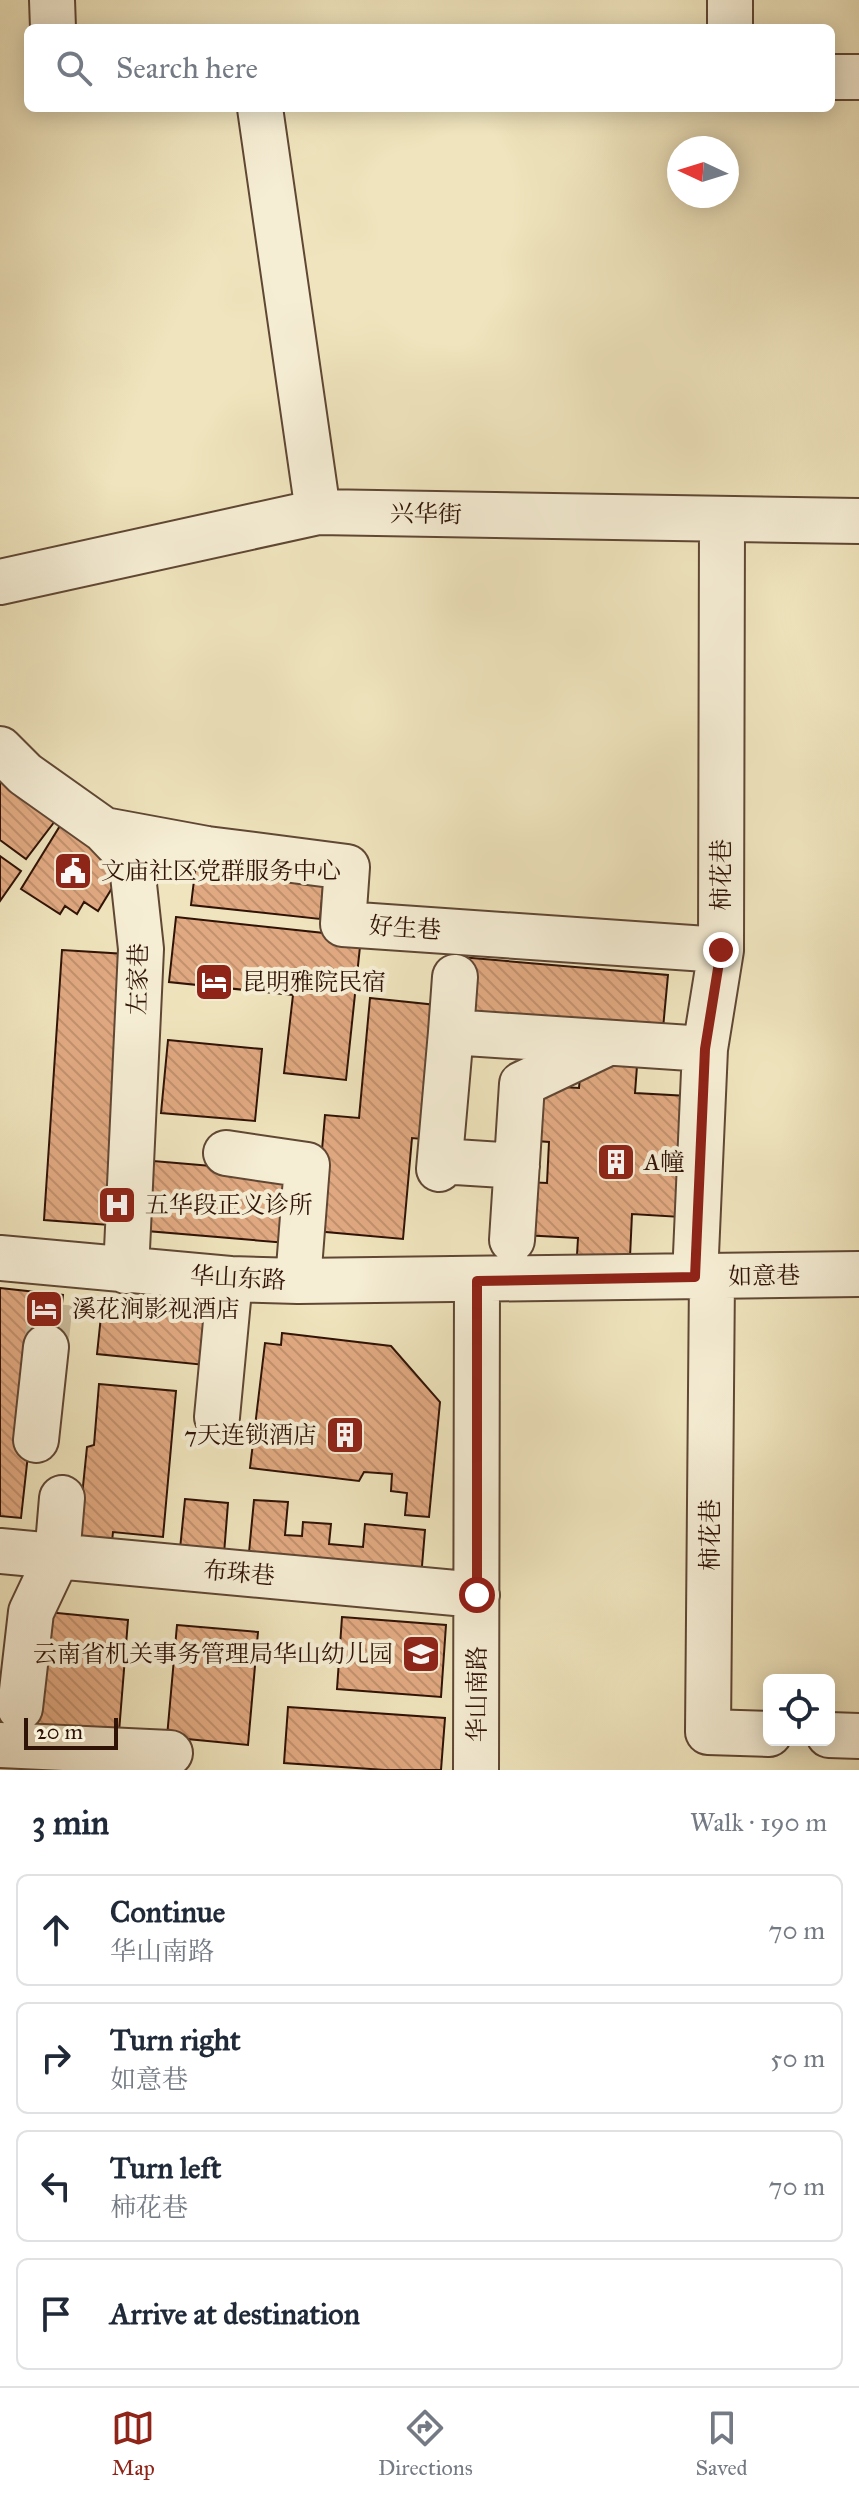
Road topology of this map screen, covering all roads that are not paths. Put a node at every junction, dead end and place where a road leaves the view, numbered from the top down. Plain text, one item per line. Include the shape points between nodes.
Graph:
1 (52, 0) edge
2 (730, 0) edge
3 (53, 24) edge
4 (730, 24) edge
5 (835, 77) edge
6 (859, 77) edge
7 (261, 112) edge
8 (318, 512) junction
9 (722, 519) junction
10 (859, 521) edge
11 (0, 582) edge
12 (0, 749) edge
13 (104, 830) junction
14 (721, 950) junction
15 (455, 977) dead end
16 (451, 1032) junction
17 (608, 1043) junction
18 (705, 1049) junction
19 (226, 1153) dead end
20 (517, 1166) junction
21 (512, 1240) dead end
22 (33, 1260) edge
23 (126, 1271) junction
24 (859, 1274) edge
25 (703, 1277) junction
26 (230, 1279) junction
27 (298, 1281) junction
28 (477, 1281) junction
29 (46, 1347) tunnel mouth
30 (217, 1417) dead end
31 (36, 1440) dead end
32 (62, 1498) dead end
33 (0, 1551) edge
34 (57, 1557) junction
35 (477, 1595) junction
36 (10, 1727) edge
37 (763, 1734) edge
38 (835, 1735) edge
39 (859, 1736) edge
40 (170, 1753) dead end
41 (476, 1770) edge

1 - 3 street
2 - 4 street
5 - 6 street
7 - 8 street
8 - 9 street, 兴华街
8 - 11 street, 兴华街
9 - 10 street, 兴华街
9 - 14 street, 柿花巷
12 - 13 street, 左家巷 via 25,774
13 - 14 street, 好生巷 via 347,867 343,924
13 - 23 street, 左家巷 via 132,866 141,949
14 - 18 street, 柿花巷
15 - 16 street
16 - 17 street
16 - 20 street via 440,1165
17 - 18 street
17 - 20 street via 522,1084
18 - 25 street, 柿花巷
19 - 27 street via 307,1165
20 - 21 street
22 - 23 street, 华山东路
23 - 26 street, 华山东路
24 - 25 street, 如意巷
25 - 28 street, 如意巷
25 - 37 street, 柿花巷 via 708,1732
26 - 27 street, 华山东路
26 - 30 street
27 - 28 street, 华山东路
28 - 35 street, 华山南路
29 - 31 street
32 - 34 street
33 - 34 street, 布珠巷
34 - 35 street, 布珠巷
34 - 36 street via 31,1612
35 - 41 street, 华山南路
36 - 40 street
38 - 39 street

